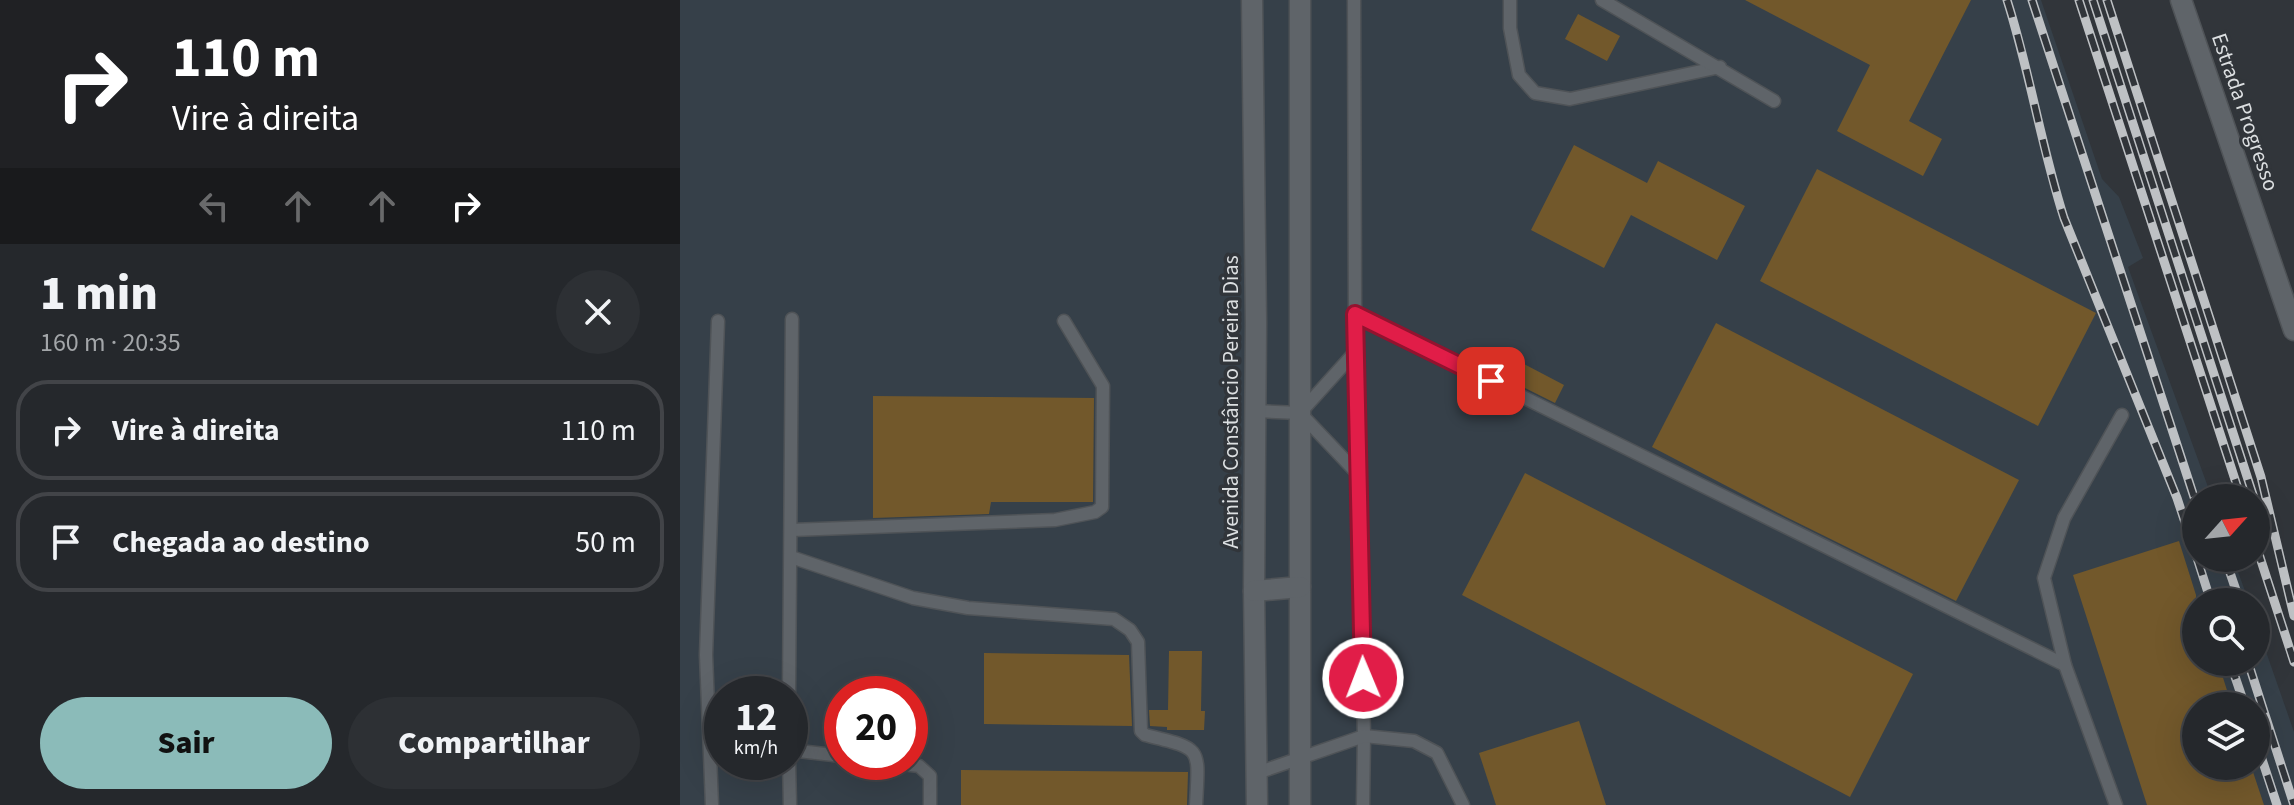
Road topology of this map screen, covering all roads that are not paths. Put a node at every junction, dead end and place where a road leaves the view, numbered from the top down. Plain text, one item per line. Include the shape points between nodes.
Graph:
1 (1252, 0) edge
2 (1300, 0) edge
3 (1354, 0) edge
4 (1510, 0) edge
5 (1602, 0) edge
6 (2181, 0) edge
7 (1720, 67) junction
8 (1774, 101) dead end
9 (1355, 314) junction
10 (792, 319) dead end
11 (718, 321) dead end
12 (1064, 321) dead end
13 (2294, 330) edge
14 (1356, 351) junction
15 (1256, 411) junction
16 (1300, 413) junction
17 (2122, 415) dead end
18 (1359, 475) junction
19 (792, 530) junction
20 (791, 557) junction
21 (1300, 587) junction
22 (1254, 591) junction
23 (2065, 665) junction
24 (789, 676) edge
25 (1364, 736) junction
26 (1300, 758) junction
27 (1257, 773) junction
28 (928, 774) edge
29 (789, 780) edge
30 (712, 805) edge
31 (790, 805) edge
32 (930, 805) edge
33 (1196, 805) edge
34 (1257, 805) edge
35 (1300, 805) edge
36 (1363, 805) edge
37 (1463, 805) edge
38 (2116, 805) edge

1 - 15 street, Avenida Constâncio Pereira Dias
2 - 16 street
3 - 9 lane
4 - 7 lane via 1519,75 1535,93 1570,99
5 - 7 lane
6 - 13 street, Estrada Progresso
7 - 8 lane
9 - 14 lane
9 - 23 lane
10 - 19 lane
11 - 30 lane via 706,655
12 - 19 lane via 1103,386 1102,507 1055,520
14 - 16 lane
14 - 18 lane
15 - 16 lane
15 - 22 street, Avenida Constâncio Pereira Dias
16 - 18 lane
16 - 21 street
17 - 23 lane via 2064,518 2044,578
18 - 25 lane
19 - 20 lane
20 - 24 lane
20 - 33 lane via 913,598 968,608 1114,619 1138,642 1141,731 1191,750 1198,761
21 - 22 street
21 - 26 street
22 - 27 street, Avenida Constâncio Pereira Dias
23 - 38 lane
25 - 26 lane
25 - 36 lane
25 - 37 lane via 1414,741 1437,753
26 - 27 lane
26 - 35 street
27 - 34 street, Avenida Constâncio Pereira Dias
28 - 32 lane
29 - 31 lane

